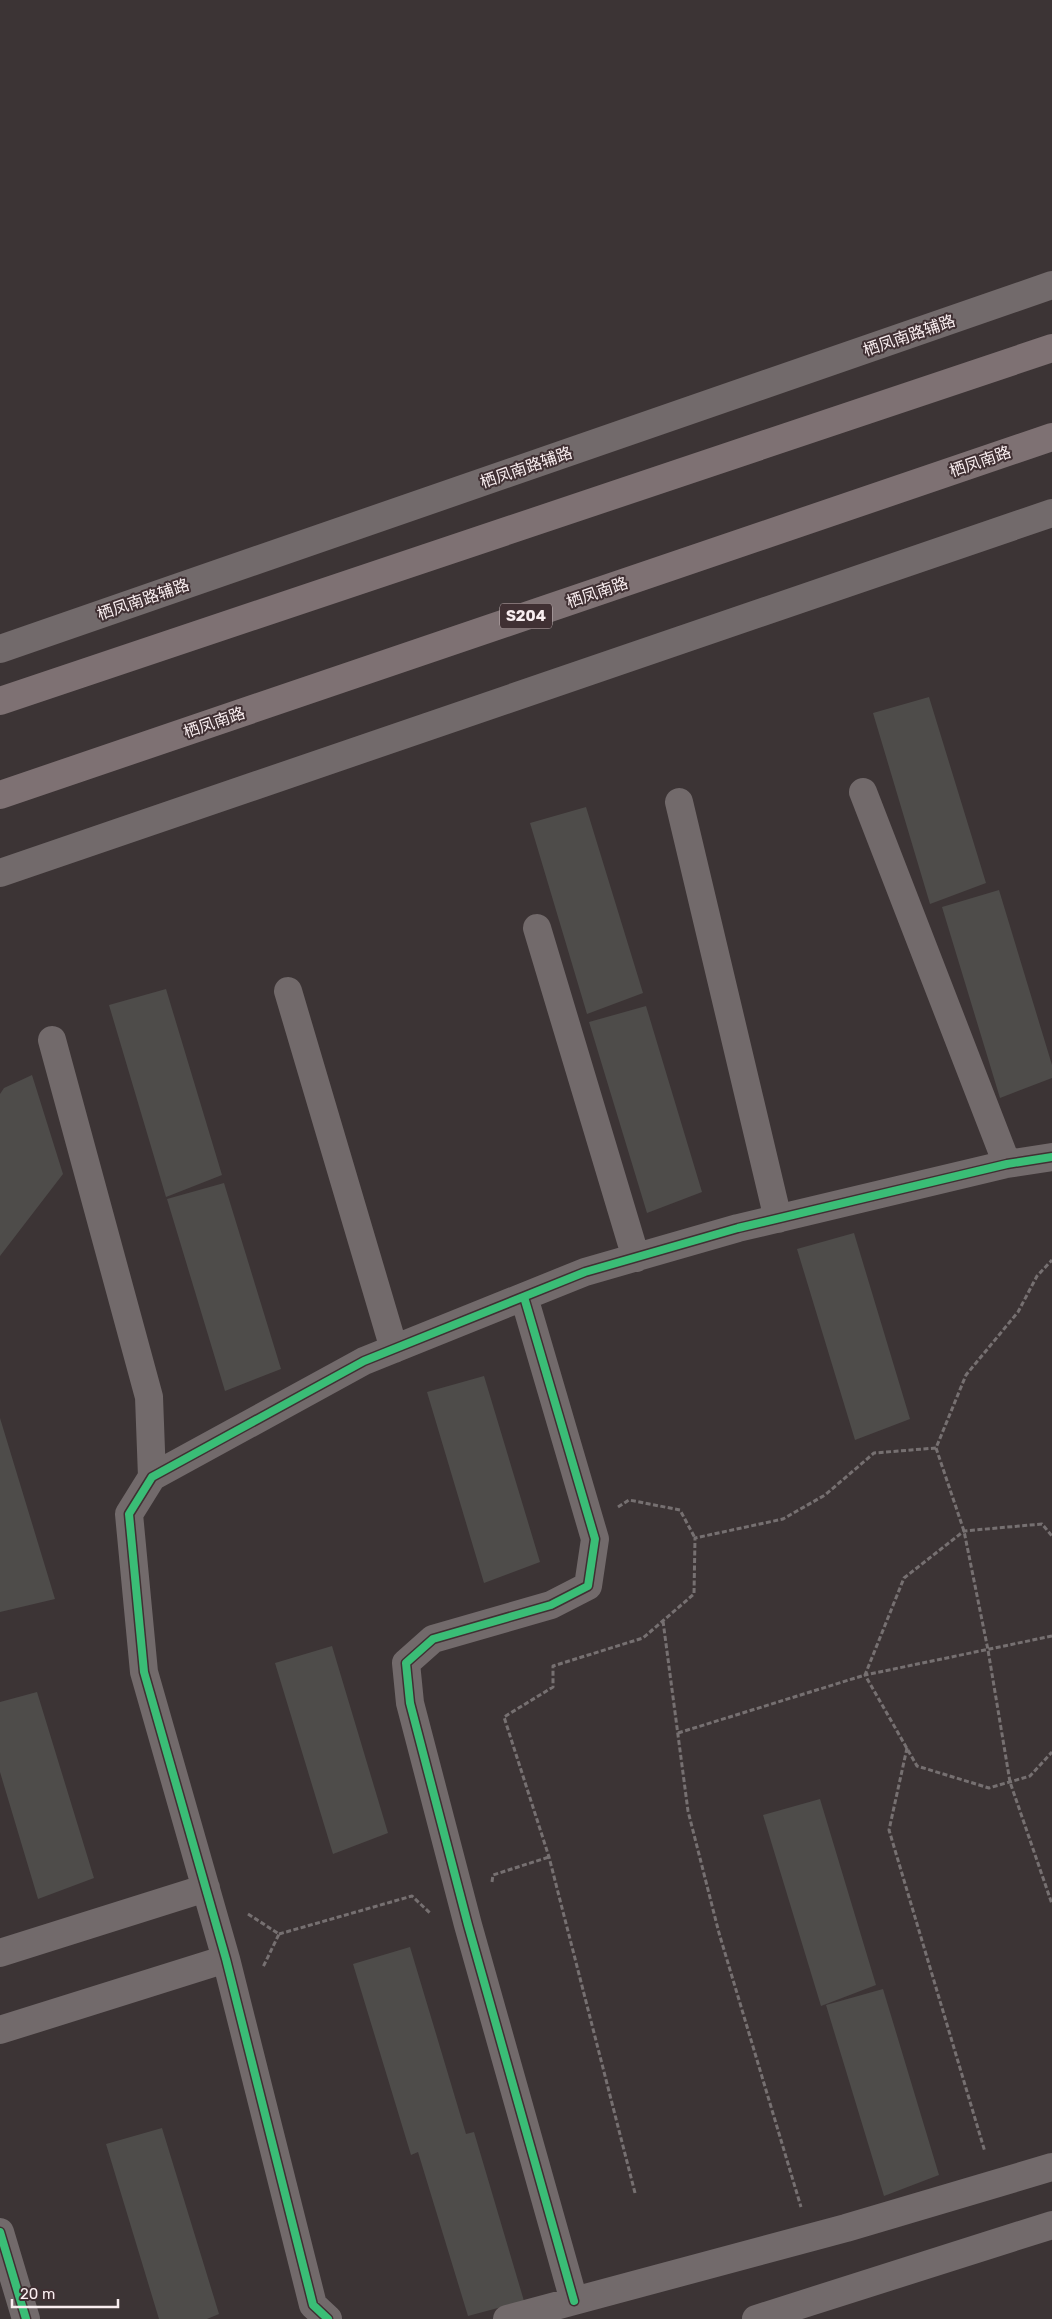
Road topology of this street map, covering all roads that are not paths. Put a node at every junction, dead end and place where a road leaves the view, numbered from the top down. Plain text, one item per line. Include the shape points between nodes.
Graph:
1 (1052, 285) edge
2 (1052, 348) edge
3 (1052, 437) edge
4 (1052, 513) edge
5 (0, 649) edge
6 (0, 701) edge
7 (862, 792) dead end
8 (0, 795) edge
9 (679, 802) dead end
10 (0, 873) edge
11 (537, 928) dead end
12 (288, 991) dead end
13 (52, 1040) dead end
14 (1052, 1158) edge
15 (1007, 1164) junction
16 (778, 1219) junction
17 (636, 1258) junction
18 (524, 1297) junction
19 (394, 1349) junction
20 (152, 1478) junction
21 (206, 1888) junction
22 (0, 1953) edge
23 (226, 1959) junction
24 (0, 2030) edge
25 (1052, 2167) edge
26 (1052, 2225) edge
27 (0, 2232) edge
28 (574, 2301) junction
29 (26, 2319) edge
30 (328, 2319) edge
31 (507, 2319) edge
32 (756, 2319) edge

1 - 5 street, 栖凤南路辅路
2 - 6 main road
3 - 8 main road, 栖凤南路 / S204
4 - 10 street
7 - 15 street
9 - 16 street
11 - 17 street
12 - 19 street
13 - 20 street via 148,1397
14 - 15 street
15 - 16 street
16 - 17 street
17 - 18 street via 585,1272
18 - 19 street
18 - 28 street via 595,1539 588,1586 551,1605 434,1639 406,1663 410,1703 468,1925
19 - 20 street via 364,1361
20 - 21 street via 129,1514 144,1672
21 - 22 street
21 - 23 street
23 - 24 street
23 - 30 street via 313,2305
25 - 28 street via 810,2238
26 - 32 street
27 - 29 street
28 - 31 street

